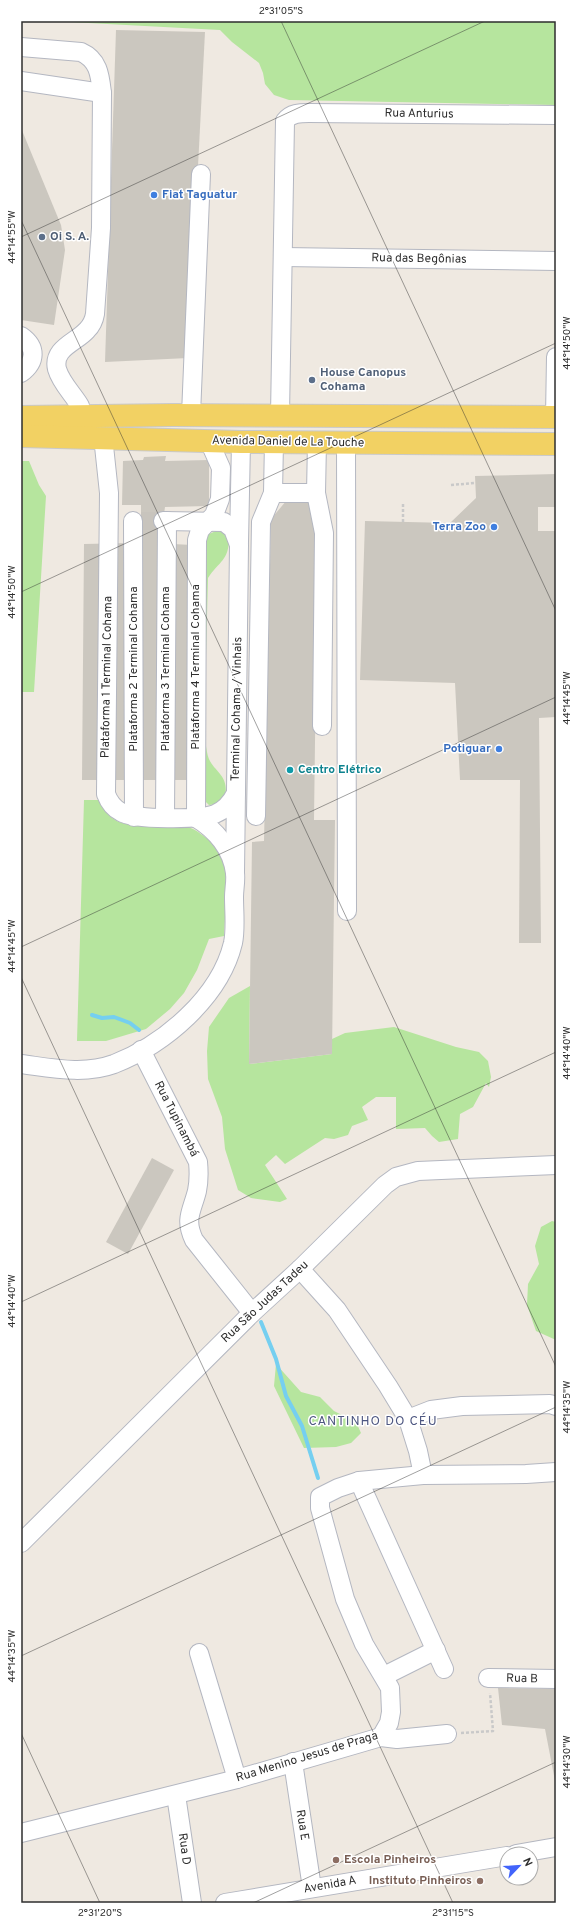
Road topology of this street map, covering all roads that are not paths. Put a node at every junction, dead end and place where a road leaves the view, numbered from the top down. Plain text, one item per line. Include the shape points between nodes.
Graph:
1 (21, 46) edge
2 (21, 81) edge
3 (102, 94) junction
4 (556, 115) edge
5 (201, 174) dead end
6 (283, 258) junction
7 (556, 261) edge
8 (21, 336) edge
9 (556, 357) edge
10 (24, 371) edge
11 (59, 372) junction
12 (80, 406) junction
13 (182, 415) junction
14 (280, 416) junction
15 (556, 417) edge
16 (25, 427) edge
17 (155, 440) junction
18 (209, 441) junction
19 (241, 442) junction
20 (274, 442) junction
21 (316, 442) junction
22 (346, 442) junction
23 (556, 444) edge
24 (104, 446) junction
25 (109, 493) junction
26 (273, 493) junction
27 (316, 493) junction
28 (109, 521) junction
29 (137, 521) junction
30 (165, 521) joint
31 (210, 521) junction
32 (239, 545) junction
33 (322, 726) dead end
34 (236, 793) junction
35 (256, 816) dead end
36 (134, 817) junction
37 (165, 817) junction
38 (196, 818) junction
39 (235, 873) junction
40 (347, 911) dead end
41 (141, 1050) junction
42 (21, 1054) edge
43 (21, 1064) edge
44 (556, 1165) edge
45 (300, 1269) junction
46 (252, 1313) junction
47 (556, 1406) edge
48 (408, 1419) junction
49 (556, 1472) edge
50 (423, 1474) junction
51 (359, 1481) junction
52 (21, 1543) edge
53 (436, 1650) junction
54 (199, 1653) dead end
55 (444, 1669) dead end
56 (384, 1676) junction
57 (488, 1678) road end
58 (556, 1679) edge
59 (447, 1734) road end
60 (381, 1737) junction
61 (293, 1762) junction
62 (237, 1779) junction
63 (176, 1795) junction
64 (21, 1833) edge
65 (556, 1847) edge
66 (539, 1850) edge
67 (499, 1857) edge
68 (312, 1888) junction
69 (233, 1902) edge
70 (192, 1903) edge

1 - 3 street via 71,50 89,56 97,68
2 - 3 street
3 - 11 street via 101,228 96,314 86,332 62,349 57,360
4 - 6 street, Rua Anturius via 293,114 285,121
5 - 13 street
6 - 7 street, Rua das Begônias
6 - 14 street
8 - 10 street via 31,345 34,354
9 - 15 street
10 - 11 street
11 - 12 street
12 - 13 main road
12 - 16 main road
13 - 14 main road
13 - 16 main road
14 - 15 main road
16 - 17 main road, Avenida Daniel de La Touche
16 - 24 main road
17 - 18 main road, Avenida Daniel de La Touche
17 - 24 main road
18 - 19 main road, Avenida Daniel de La Touche
18 - 31 street via 221,468 220,499
19 - 20 main road, Avenida Daniel de La Touche
19 - 32 street, Terminal Cohama / Vinhais
20 - 21 main road, Avenida Daniel de La Touche
20 - 26 street
21 - 22 main road, Avenida Daniel de La Touche
21 - 27 street
22 - 23 main road, Avenida Daniel de La Touche
22 - 40 street
24 - 25 street
25 - 28 street, Plataforma 1 Terminal Cohama
25 - 29 street via 116,506
26 - 27 street
26 - 35 street via 261,522
27 - 33 street via 324,533
28 - 29 street
28 - 36 street, Plataforma 1 Terminal Cohama via 106,794 116,809
29 - 36 street, Plataforma 2 Terminal Cohama
30 - 31 street, Terminal Cohama / Vinhais
30 - 37 street, Plataforma 3 Terminal Cohama
31 - 32 street, Terminal Cohama / Vinhais via 221,521 229,525 235,532
31 - 38 street, Plataforma 4 Terminal Cohama via 200,530 197,540
32 - 34 street, Terminal Cohama / Vinhais
34 - 38 street via 223,810 208,817
34 - 39 street, Terminal Cohama / Vinhais
36 - 37 street
37 - 38 street
38 - 39 street via 218,835 228,852
39 - 41 street, Terminal Cohama / Vinhais via 233,941 226,965 216,984 173,1030
41 - 42 street via 85,1061
41 - 43 street via 112,1064 75,1071
41 - 46 street, Rua Tupinambá via 198,1162 196,1191 188,1220 189,1230 194,1240
44 - 45 street, Rua São Judas Tadeu via 418,1171 400,1175 366,1202
45 - 46 street, Rua São Judas Tadeu
45 - 48 street via 337,1310 361,1343
46 - 52 street, Rua São Judas Tadeu
47 - 48 street via 462,1406 431,1410
48 - 50 street
49 - 50 street, Rua Menino Jesus de Praga
50 - 51 street, Rua Menino Jesus de Praga
51 - 53 street
51 - 56 street, Rua Menino Jesus de Praga via 320,1497 319,1502 345,1599 364,1644
53 - 55 street
53 - 56 street
54 - 62 street
56 - 60 street, Rua Menino Jesus de Praga via 390,1688 392,1701 389,1723
57 - 58 street, Rua B
59 - 60 street via 397,1739
60 - 61 street, Rua Menino Jesus de Praga
61 - 62 street, Rua Menino Jesus de Praga
61 - 68 street, Rua E
62 - 63 street, Rua Menino Jesus de Praga
63 - 64 street, Rua Menino Jesus de Praga
63 - 70 street, Rua D
65 - 66 street
67 - 68 street, Avenida A
68 - 69 street, Avenida A

